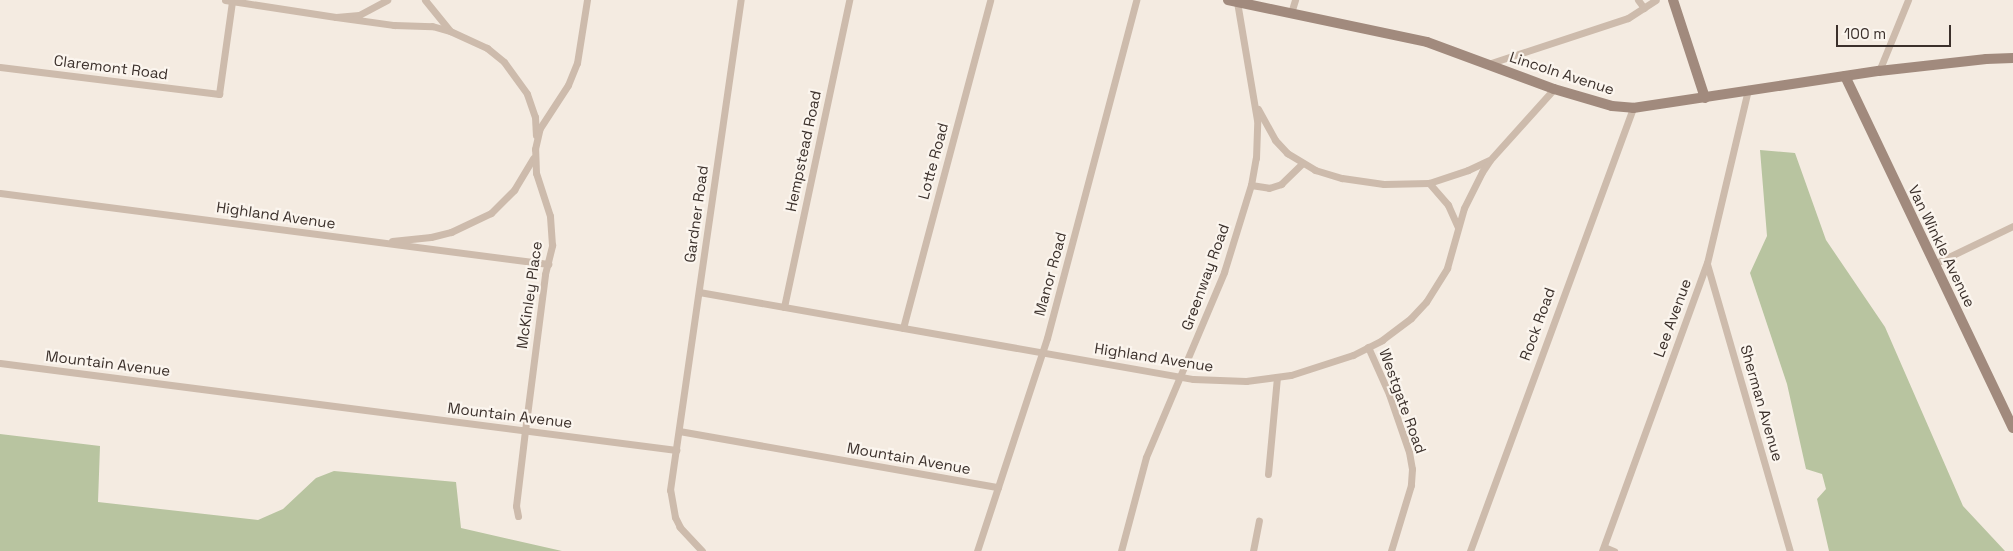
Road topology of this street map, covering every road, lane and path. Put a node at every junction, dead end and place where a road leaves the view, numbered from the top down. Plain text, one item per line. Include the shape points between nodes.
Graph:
1 (386, 0) edge
2 (425, 0) edge
3 (587, 0) edge
4 (741, 0) edge
5 (849, 0) edge
6 (990, 0) edge
7 (1136, 0) edge
8 (1295, 0) edge
9 (1638, 0) edge
10 (1656, 0) edge
11 (1673, 0) edge
12 (1908, 0) edge
13 (228, 1) edge
14 (1233, 1) edge
15 (1644, 8) junction
16 (1291, 13) junction
17 (336, 17) junction
18 (450, 31) junction
19 (2013, 58) edge
20 (1488, 64) junction
21 (0, 68) edge
22 (1879, 71) junction
23 (1845, 76) junction
24 (1554, 89) junction
25 (1748, 89) junction
26 (1705, 98) junction
27 (1254, 99) junction
28 (1633, 108) junction
29 (535, 149) junction
30 (1490, 160) junction
31 (1302, 164) junction
32 (1429, 183) junction
33 (1251, 185) junction
34 (0, 193) edge
35 (1458, 226) junction
36 (2013, 226) edge
37 (371, 242) junction
38 (1706, 263) junction
39 (548, 264) junction
40 (1934, 264) junction
41 (699, 292) junction
42 (784, 307) junction
43 (903, 328) junction
44 (1368, 347) junction
45 (1042, 353) junction
46 (0, 363) edge
47 (1180, 377) junction
48 (1277, 377) junction
49 (2013, 428) edge
50 (525, 431) junction
51 (679, 431) junction
52 (676, 450) junction
53 (1268, 474) dead end
54 (998, 488) junction
55 (518, 516) dead end
56 (1260, 521) dead end
57 (1603, 549) edge
58 (702, 551) edge
59 (977, 551) edge
60 (1121, 551) edge
61 (1254, 551) edge
62 (1391, 551) edge
63 (1470, 551) edge
64 (1614, 551) edge
65 (1790, 551) edge

1 - 17 street via 359,15
2 - 18 street
3 - 29 street, McKinley Place via 577,64 568,85 540,128
4 - 41 street, Gardner Road
5 - 42 street, Hempstead Road
6 - 43 street, Lotte Road
7 - 45 street, Manor Road
8 - 16 street
9 - 15 street
10 - 15 street
11 - 26 main road
12 - 22 street
13 - 17 street
13 - 21 street, Claremont Road via 219,94
14 - 16 main road, Lincoln Avenue
14 - 27 street, Greenway Road
15 - 20 street via 1628,18
16 - 20 main road, Lincoln Avenue via 1427,42
17 - 18 street via 394,25 432,26
18 - 29 street via 497,56 517,78 533,108
19 - 22 main road, Lincoln Avenue
20 - 24 main road, Lincoln Avenue
22 - 23 main road, Lincoln Avenue
23 - 25 main road, Lincoln Avenue
23 - 40 main road, Van Winkle Avenue
24 - 28 main road, Lincoln Avenue via 1612,106
24 - 30 street, Highland Avenue
25 - 26 main road, Lincoln Avenue
25 - 38 street, Lee Avenue
26 - 28 main road, Lincoln Avenue
27 - 31 street via 1275,140
27 - 33 street, Greenway Road via 1257,139
28 - 63 street, Rock Road
29 - 37 street via 525,175 491,213 451,232 431,237
29 - 39 street, McKinley Place via 536,173 550,216 552,245
30 - 32 street
30 - 35 street, Highland Avenue via 1472,190
31 - 32 street via 1360,182
31 - 33 street via 1282,184 1269,188
32 - 35 street via 1448,205
33 - 47 street, Greenway Road via 1224,272
34 - 37 street, Highland Avenue
35 - 44 street, Highland Avenue via 1447,268 1426,302 1394,332
36 - 40 street
37 - 39 street, Highland Avenue
38 - 57 street, Lee Avenue
38 - 65 street, Sherman Avenue
39 - 50 street, McKinley Place
40 - 49 main road, Van Winkle Avenue
41 - 42 street, Highland Avenue
41 - 51 street, Gardner Road
42 - 43 street, Highland Avenue
43 - 45 street, Highland Avenue
44 - 48 street, Highland Avenue via 1332,363
44 - 62 street, Westgate Road via 1401,427 1412,469
45 - 47 street, Highland Avenue
45 - 54 street, Manor Road
46 - 50 street, Mountain Avenue
47 - 48 street, Highland Avenue via 1226,382
47 - 60 street, Greenway Road via 1146,457
48 - 53 street
50 - 52 street, Mountain Avenue
50 - 55 street, McKinley Place via 516,506
51 - 52 street
51 - 54 street, Mountain Avenue
52 - 58 street via 670,490 675,517 686,536
54 - 59 street, Manor Road
56 - 61 street
57 - 64 street

